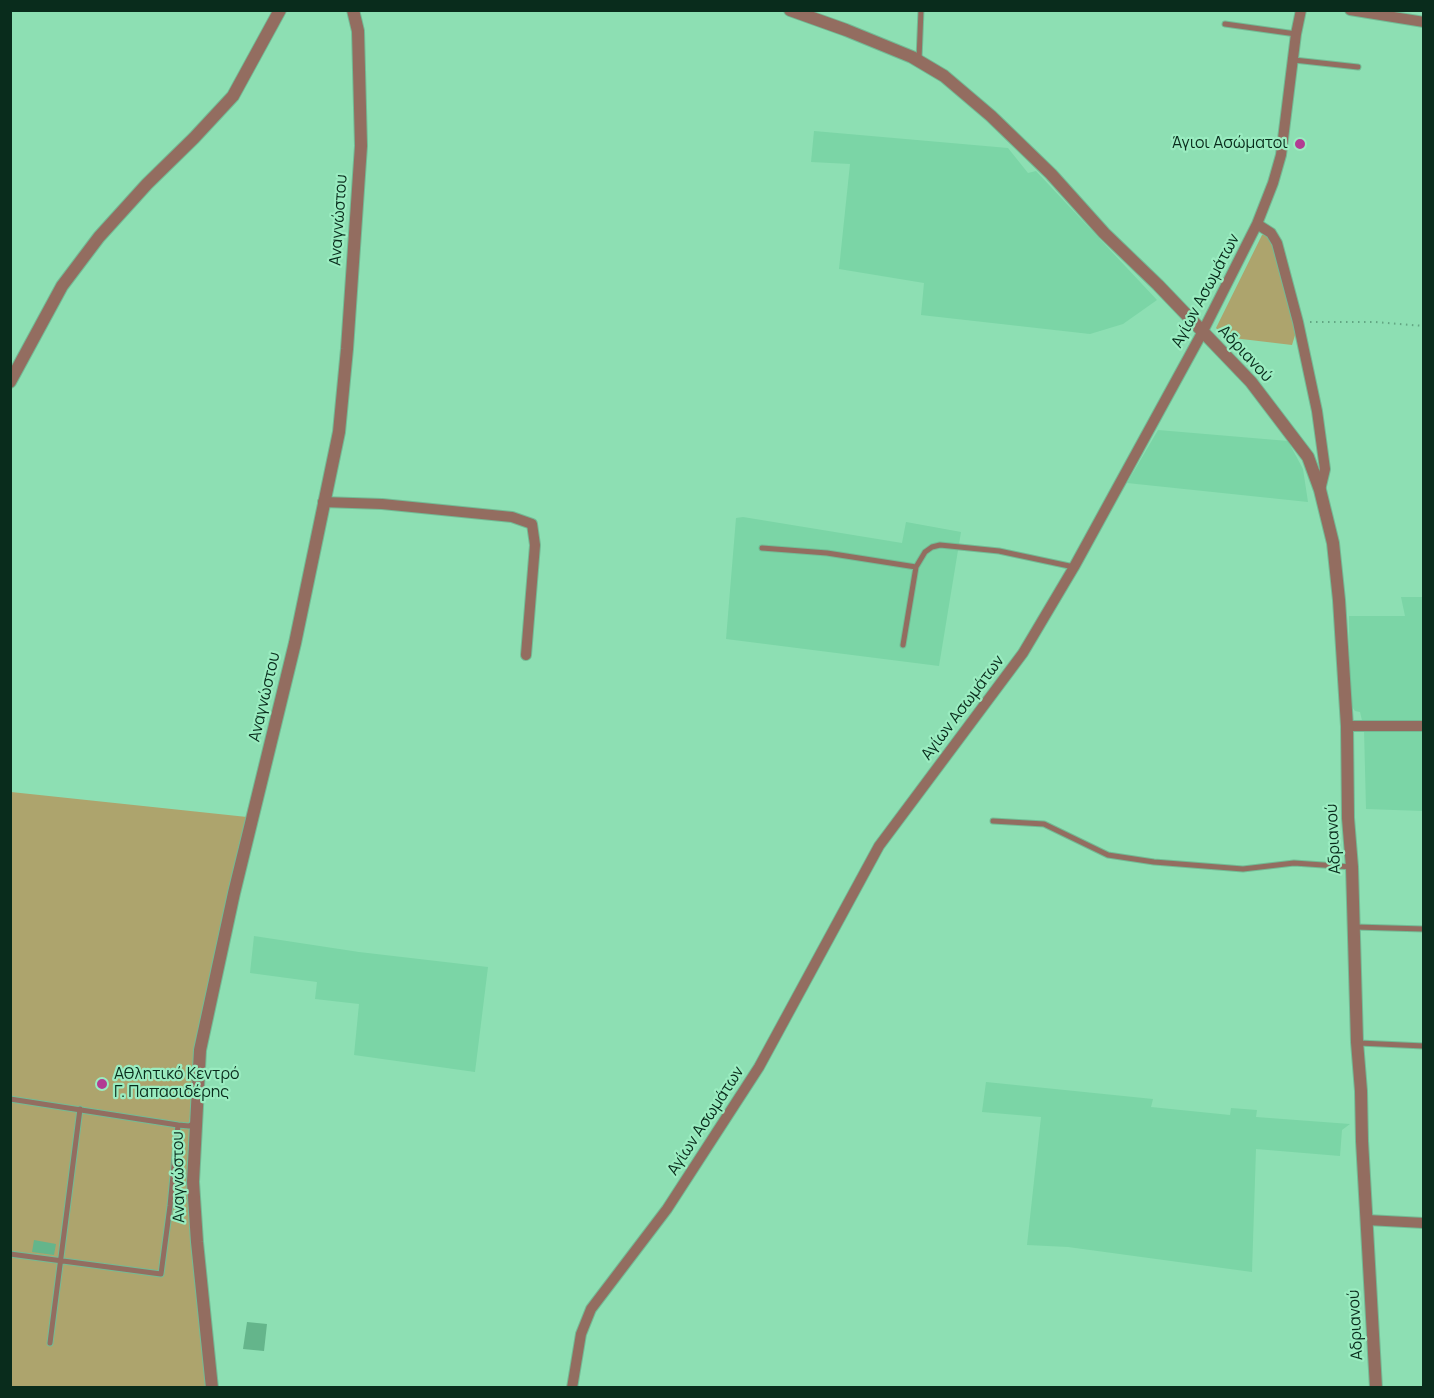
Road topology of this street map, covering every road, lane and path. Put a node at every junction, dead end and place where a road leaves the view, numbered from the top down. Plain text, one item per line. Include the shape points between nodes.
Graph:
1 (280, 10) edge
2 (353, 10) edge
3 (790, 10) edge
4 (921, 10) edge
5 (1301, 10) edge
6 (1350, 10) edge
7 (1424, 21) edge
8 (1225, 24) dead end
9 (1296, 34) junction
10 (1294, 60) junction
11 (918, 61) junction
12 (1358, 67) dead end
13 (1257, 224) junction
14 (1298, 322) junction
15 (1424, 326) edge
16 (1202, 333) junction
17 (10, 382) edge
18 (1320, 490) junction
19 (323, 502) junction
20 (762, 548) dead end
21 (916, 567) junction
22 (1074, 567) junction
23 (903, 645) dead end
24 (526, 655) dead end
25 (1347, 726) junction
26 (1424, 726) edge
27 (993, 821) dead end
28 (1352, 867) junction
29 (1353, 927) junction
30 (1424, 929) edge
31 (1357, 1042) junction
32 (1424, 1046) edge
33 (10, 1099) edge
34 (80, 1109) junction
35 (195, 1123) junction
36 (178, 1125) junction
37 (1367, 1220) junction
38 (1424, 1222) edge
39 (10, 1254) edge
40 (61, 1261) junction
41 (50, 1343) dead end
42 (212, 1388) edge
43 (572, 1388) edge
44 (1376, 1388) edge

1 - 17 street via 233,96 115,220 62,286
2 - 19 street, Αναγνώστου via 358,41 360,146 339,432
3 - 11 street, Αδριανού
4 - 11 lane
5 - 9 street, Αγίων Ασωμάτων
6 - 7 street
8 - 9 lane
9 - 10 street, Αγίων Ασωμάτων
10 - 12 lane
10 - 13 street, Αγίων Ασωμάτων via 1281,155
11 - 16 street, Αδριανού via 944,76 991,116
13 - 14 street via 1271,233 1277,243
13 - 16 street, Αγίων Ασωμάτων
14 - 15 path
14 - 18 street via 1325,469
16 - 18 street, Αδριανού via 1251,382 1284,424 1308,457
16 - 22 street, Αγίων Ασωμάτων
18 - 25 street, Αδριανού via 1334,543
19 - 24 street via 512,517 532,524 535,545
19 - 35 street, Αναγνώστου via 295,643 202,1038
20 - 21 lane
21 - 22 lane via 925,552 940,545 999,551
21 - 23 lane
22 - 43 street, Αγίων Ασωμάτων via 1023,654 879,846 759,1067 667,1209 591,1309 581,1334
25 - 26 street
25 - 28 street, Αδριανού
27 - 28 lane via 1044,824 1108,855 1154,861 1243,869 1294,863
28 - 29 street, Αδριανού
29 - 30 lane
29 - 31 street, Αδριανού
31 - 32 lane
31 - 37 street, Αδριανού
33 - 34 lane
34 - 36 lane
34 - 40 lane
35 - 36 lane
35 - 42 street, Αναγνώστου via 196,1232
36 - 40 lane via 161,1274
37 - 38 street
37 - 44 street, Αδριανού
39 - 40 lane
40 - 41 lane

